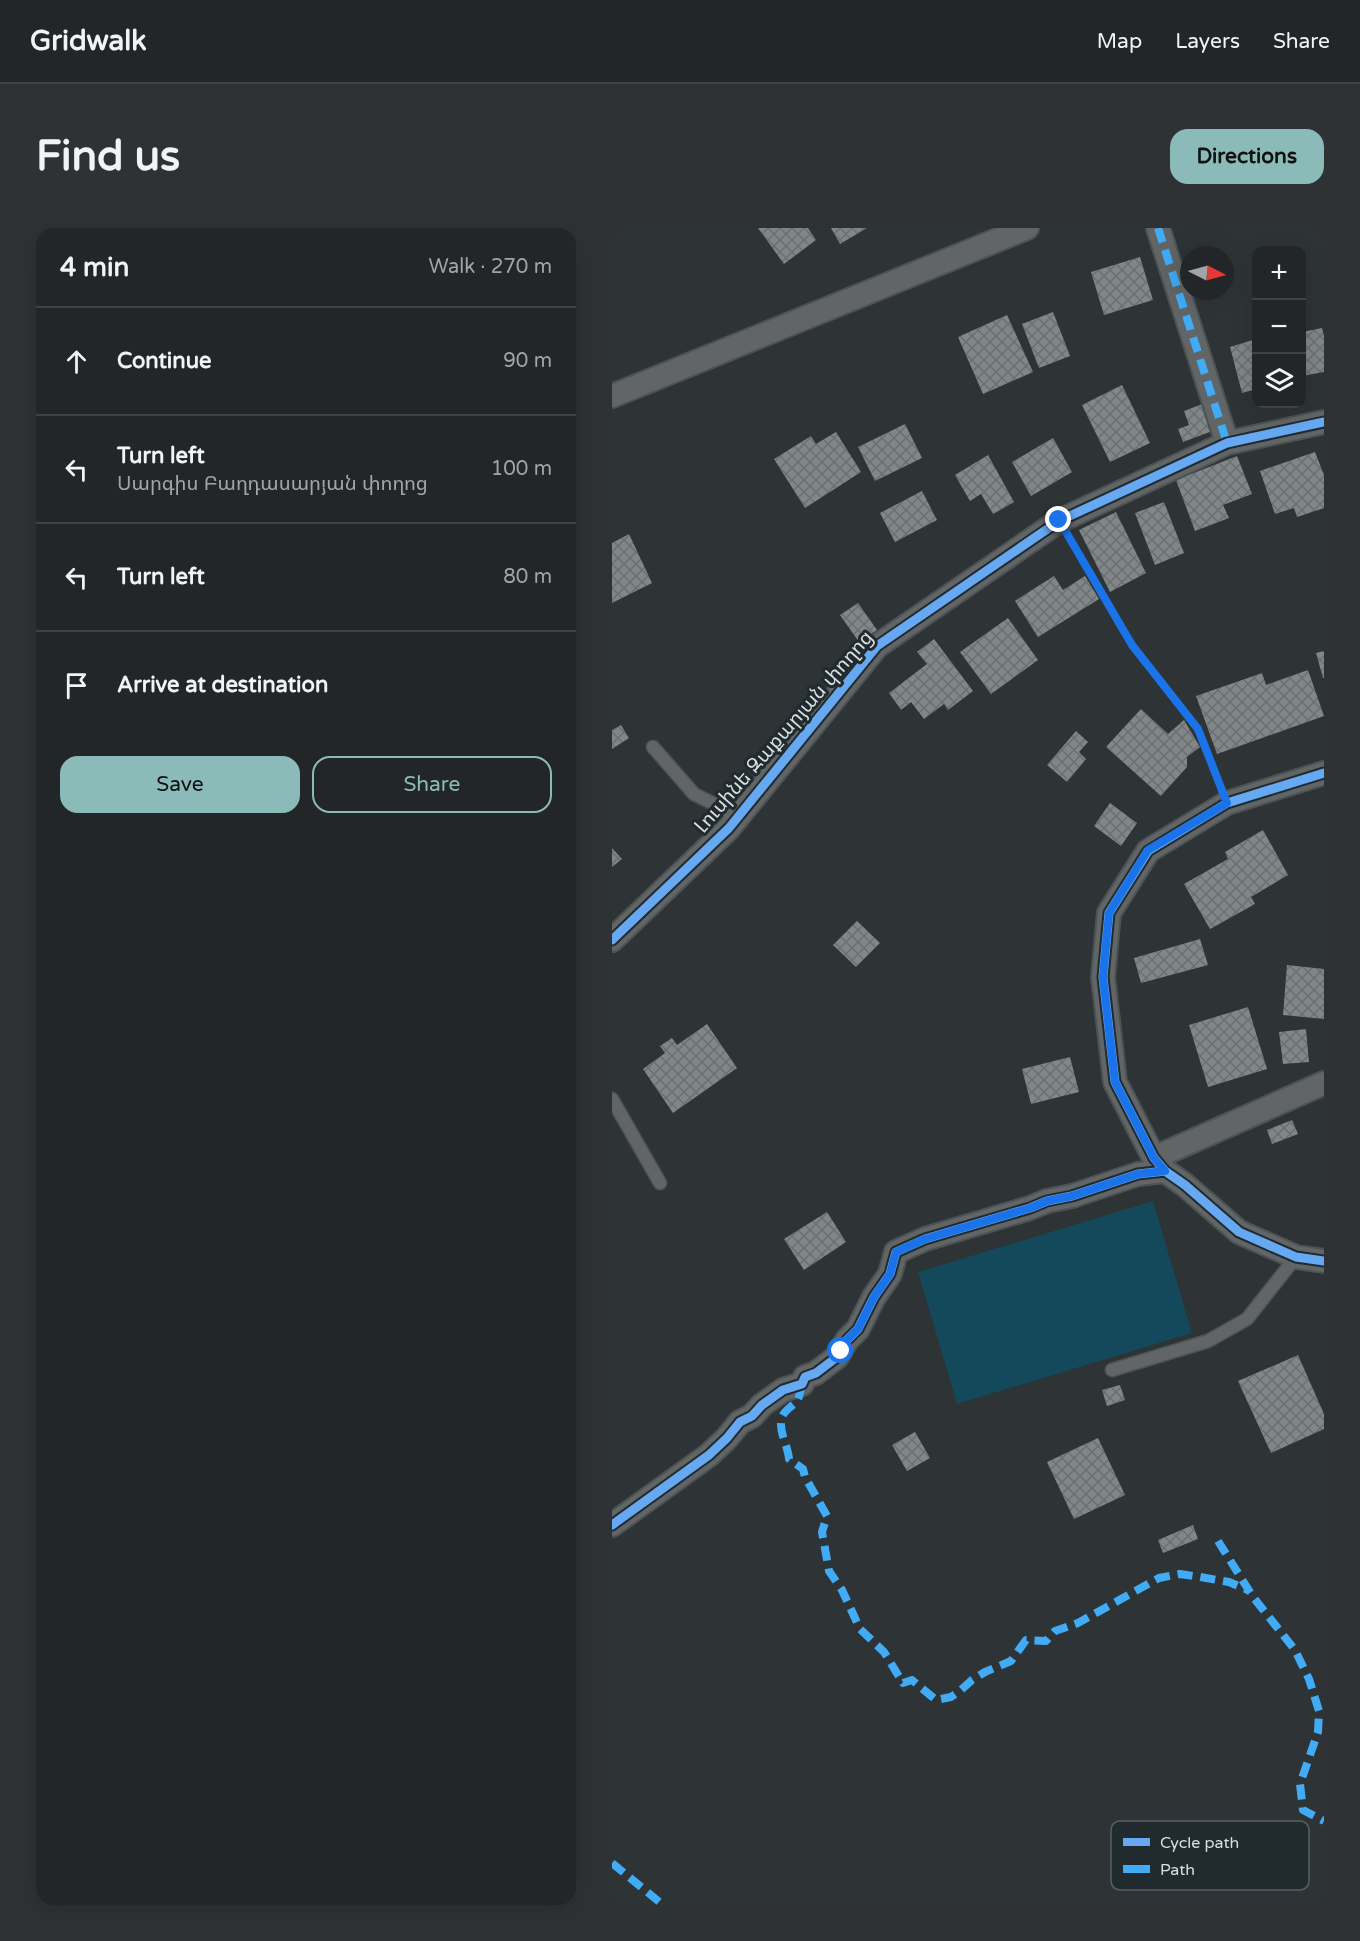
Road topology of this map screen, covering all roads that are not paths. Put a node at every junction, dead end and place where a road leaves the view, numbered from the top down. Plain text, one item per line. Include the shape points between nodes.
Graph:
1 (1027, 228) edge
2 (1158, 228) edge
3 (612, 396) edge
4 (1324, 422) edge
5 (1227, 443) junction
6 (653, 747) dead end
7 (1324, 773) edge
8 (738, 816) junction
9 (612, 940) edge
10 (1324, 1083) edge
11 (612, 1099) edge
12 (1159, 1164) junction
13 (660, 1183) dead end
14 (1296, 1257) junction
15 (1324, 1261) edge
16 (1112, 1370) dead end
17 (612, 1525) edge

1 - 3 street
2 - 5 street
4 - 5 street, Լուսինե Զաքարյան փողոց
5 - 8 street, Լուսինե Զաքարյան փողոց via 1059,520 878,646
6 - 8 lane via 694,795
7 - 12 street via 1227,803 1148,850 1109,913 1103,977 1115,1082
8 - 9 street, Լուսինե Զաքարյան փողոց
10 - 12 street
11 - 13 lane
12 - 14 street via 1239,1232
12 - 17 street via 1072,1196 925,1239 896,1252 890,1274 837,1357 805,1377 802,1384 783,1390 762,1405 709,1455
14 - 15 street
14 - 16 lane via 1247,1319 1208,1341

